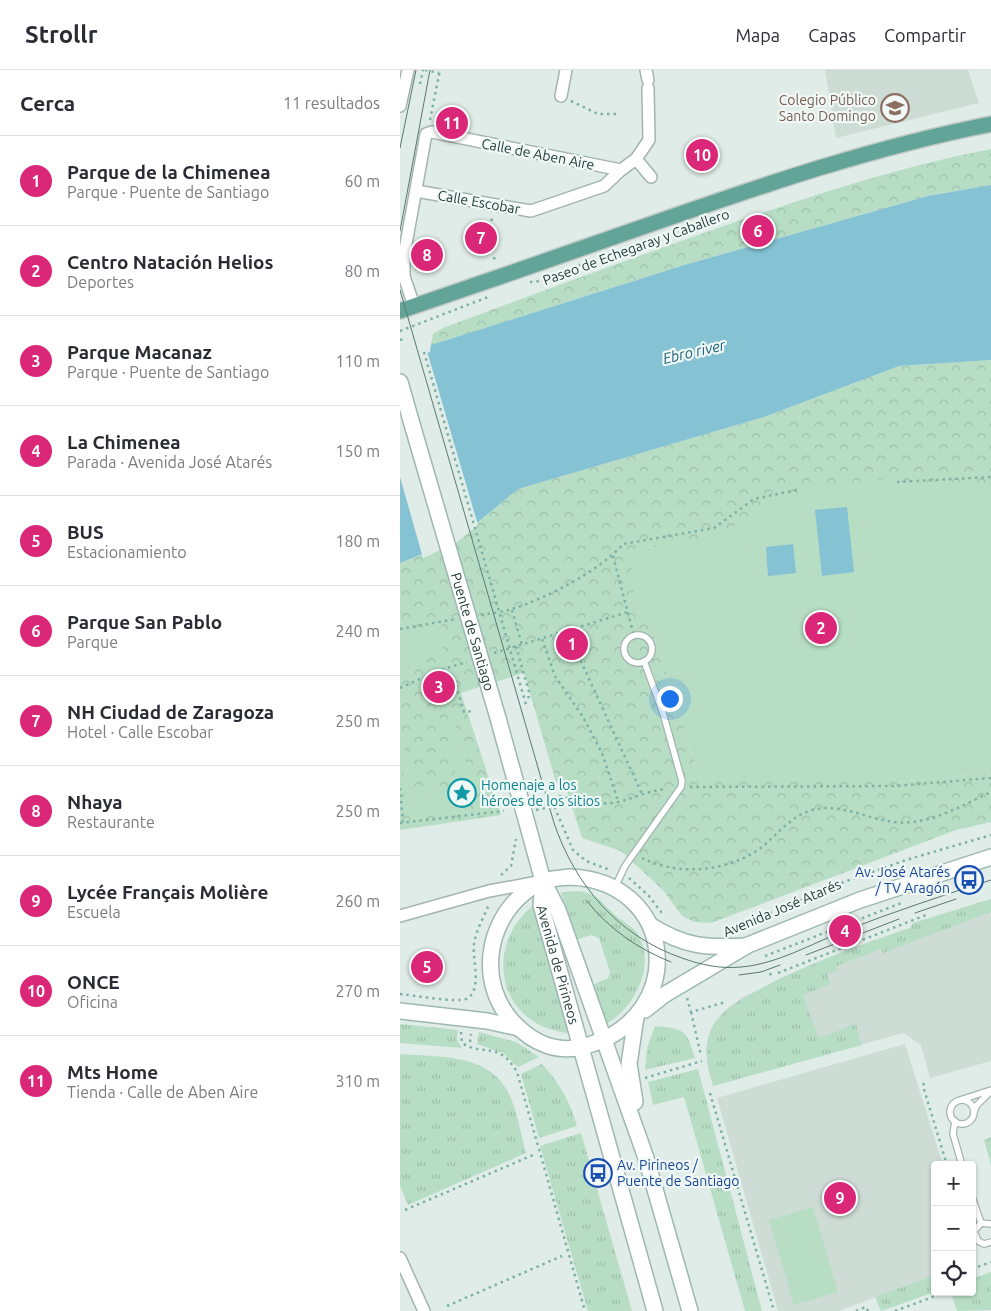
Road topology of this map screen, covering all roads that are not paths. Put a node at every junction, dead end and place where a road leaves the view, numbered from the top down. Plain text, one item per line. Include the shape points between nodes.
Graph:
1 (408, 70) edge
2 (566, 70) edge
3 (647, 79) edge
4 (561, 96) road end
5 (400, 106) edge
6 (991, 124) edge
7 (636, 159) junction
8 (621, 170) junction
9 (651, 177) dead end
10 (416, 191) junction
11 (407, 309) edge
12 (400, 382) edge
13 (644, 661) junction
14 (991, 857) edge
15 (543, 881) junction
16 (615, 887) junction
17 (400, 916) edge
18 (650, 925) junction
19 (748, 945) junction
20 (400, 1012) edge
21 (636, 1017) junction
22 (519, 1028) junction
23 (604, 1040) junction
24 (581, 1048) junction
25 (991, 1091) edge
26 (959, 1100) junction
27 (974, 1112) junction
28 (955, 1122) junction
29 (646, 1158) junction
30 (961, 1161) edge
31 (975, 1206) edge
32 (981, 1223) junction
33 (991, 1224) edge
34 (991, 1242) edge
35 (400, 1258) edge
36 (424, 1311) edge
37 (655, 1311) edge
38 (690, 1311) edge

1 - 5 street
2 - 4 street
3 - 7 street via 649,140
6 - 11 main road, Paseo de Echegaray y Caballero via 853,156
7 - 8 street
7 - 9 street
8 - 10 street, Calle Escobar via 604,186 531,211
8 - 10 street, Calle de Aben Aire via 433,133 426,134
10 - 11 street via 403,265
12 - 15 main road, Puente de Santiago, bridge
13 - 13 lane via 652,652 651,644 646,638 634,636 626,644 626,656 632,661
13 - 16 lane via 681,774 681,788
14 - 19 main road, Avenida José Atarés via 860,900
15 - 16 main road, Avenida de Pirineos via 585,877
15 - 17 street via 512,885
15 - 22 main road, Avenida de Pirineos via 518,898 492,940 492,983 505,1012
15 - 23 main road, Avenida de Pirineos via 558,910
15 - 24 main road, Avenida de Pirineos via 541,905
16 - 18 main road, Avenida de Pirineos via 641,910
18 - 19 main road, Avenida José Atarés via 689,945 708,948
18 - 21 main road, Avenida de Pirineos via 657,948 657,973 653,989
19 - 21 main road, Avenida José Atarés via 664,994
20 - 22 main road via 487,1020
21 - 23 main road, Avenida de Pirineos
21 - 29 main road via 629,1064
22 - 24 main road, Avenida de Pirineos via 549,1047 561,1050
23 - 24 main road, Avenida de Pirineos
23 - 29 main road, Avenida de Pirineos
24 - 37 main road, Avenida de Pirineos
25 - 26 lane
25 - 27 lane
26 - 27 lane via 969,1103
26 - 28 lane via 951,1108
27 - 28 lane via 969,1122
28 - 30 lane via 953,1134
29 - 38 main road, Avenida de Pirineos
31 - 32 lane
32 - 33 lane
32 - 34 lane via 975,1228 975,1238 981,1243
35 - 36 street

